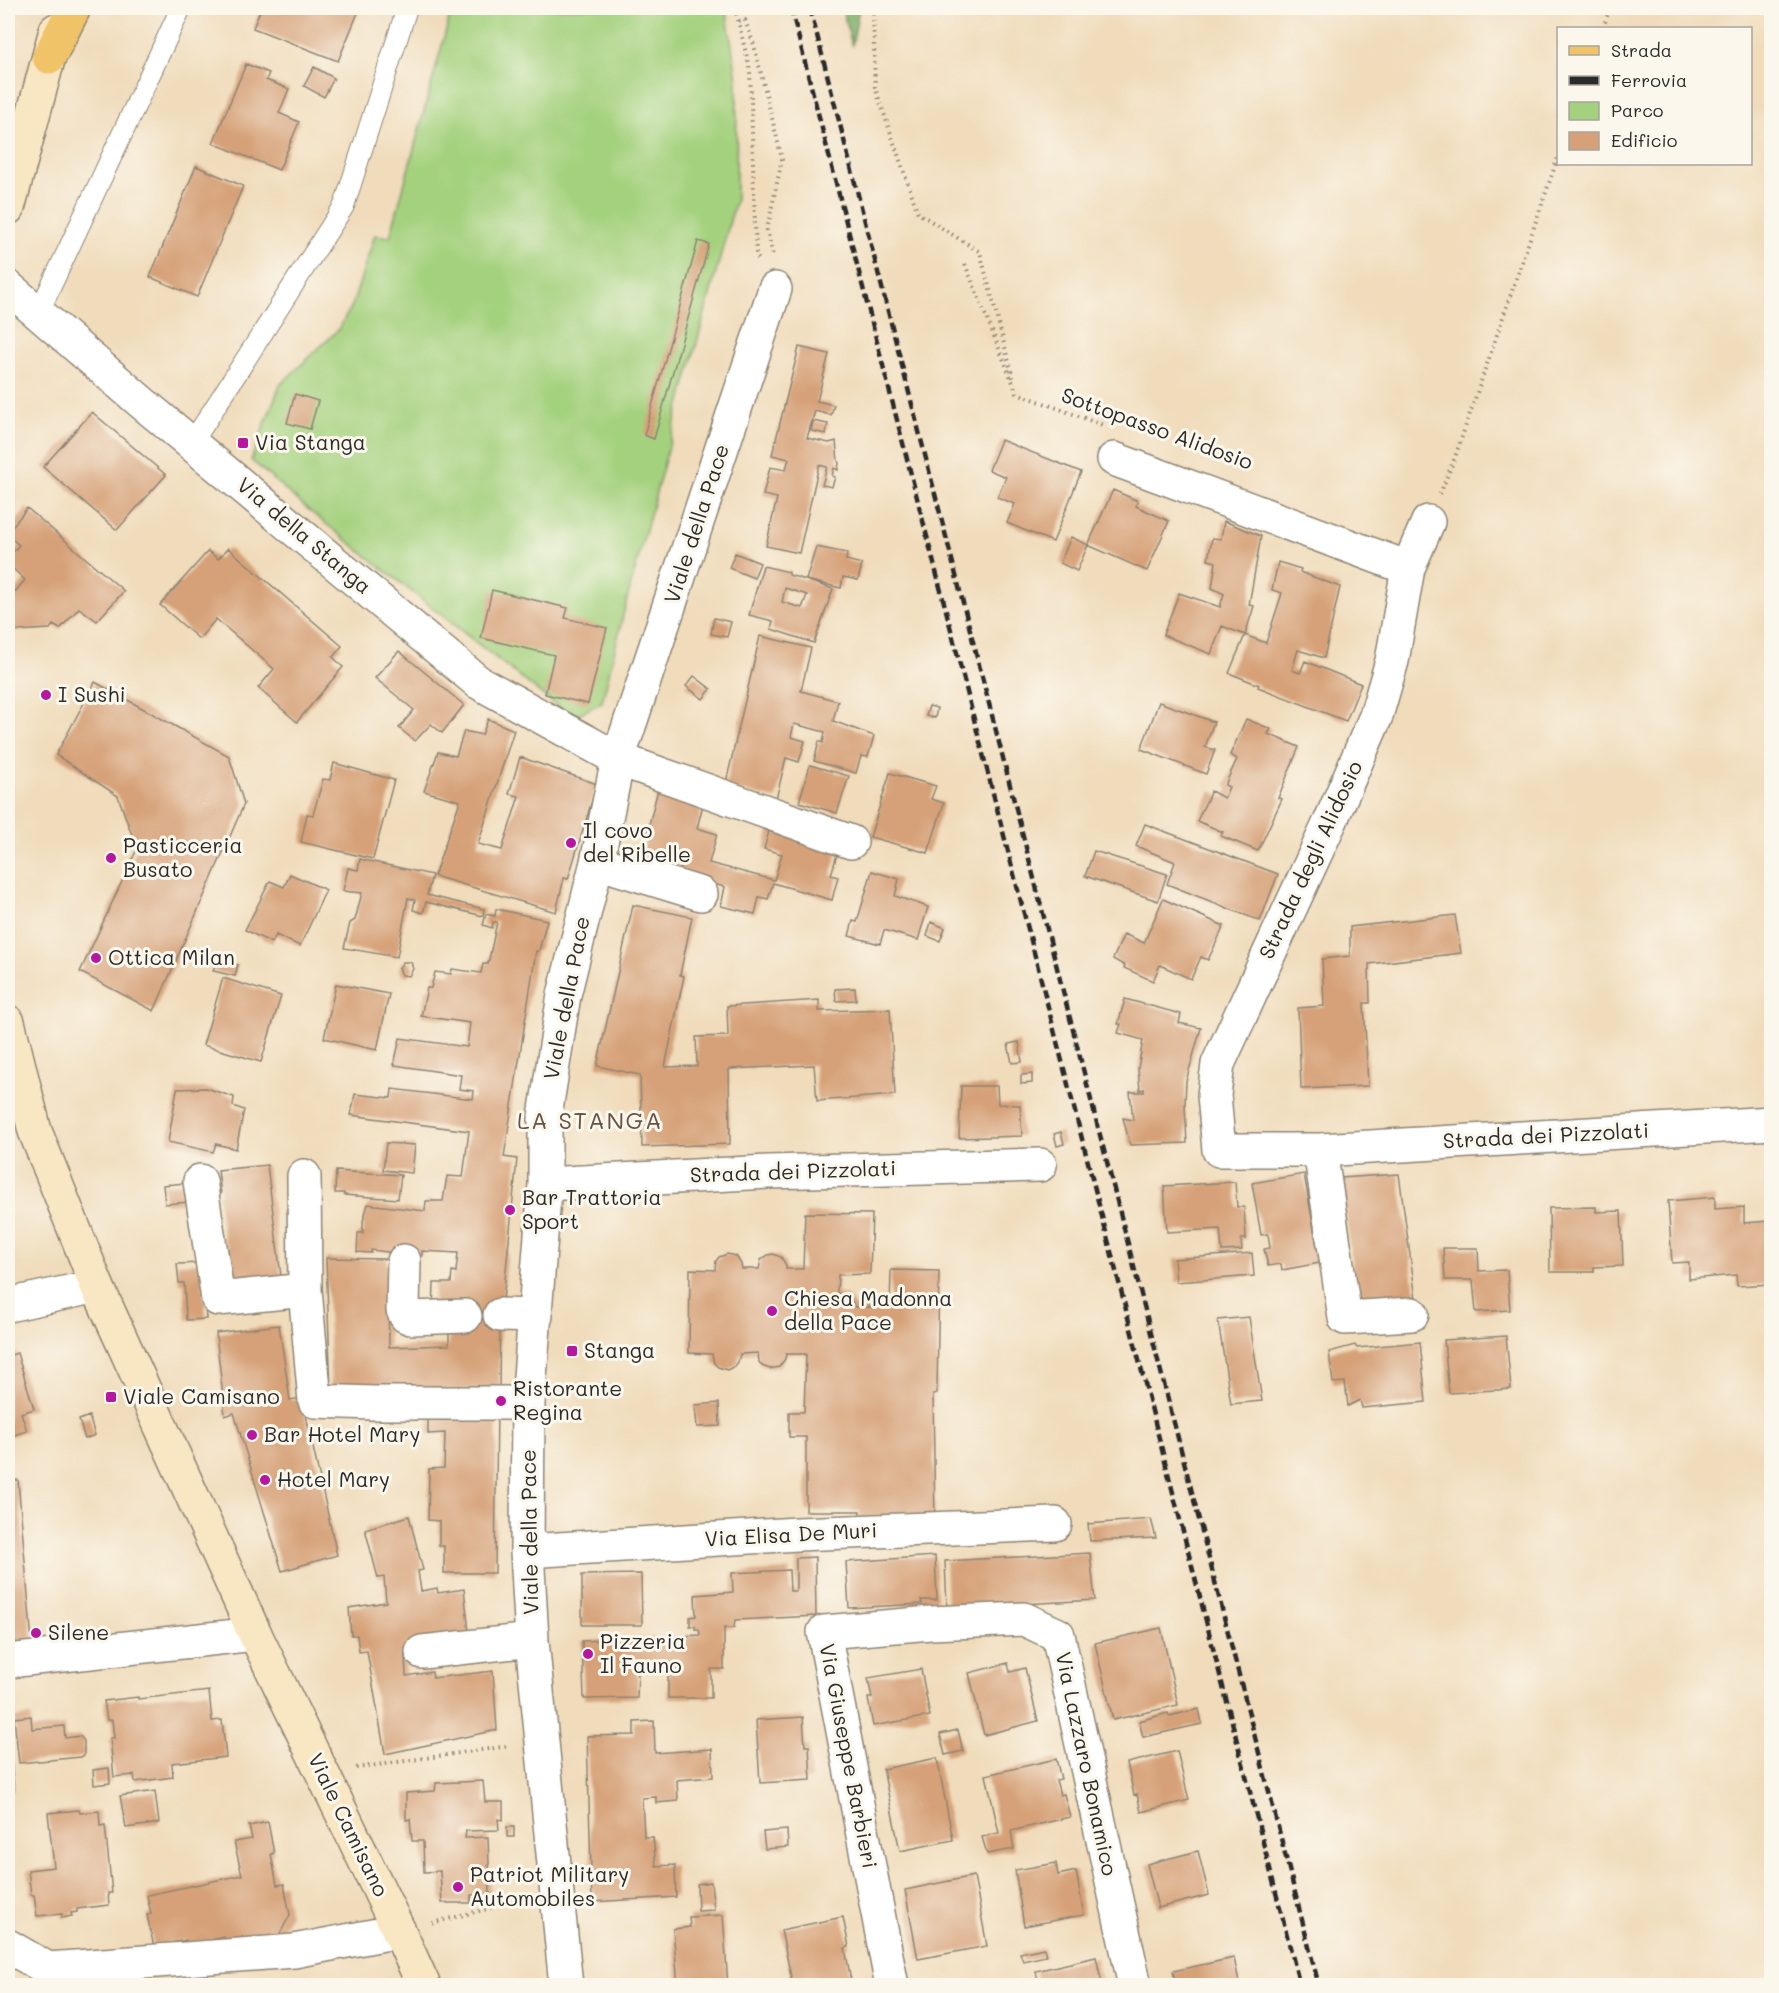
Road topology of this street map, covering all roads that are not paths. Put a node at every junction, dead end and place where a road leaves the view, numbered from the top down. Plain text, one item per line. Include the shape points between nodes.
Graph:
1 (63, 8) edge
2 (74, 8) edge
3 (181, 8) edge
4 (407, 8) edge
5 (49, 57) junction
6 (8, 120) edge
7 (8, 208) edge
8 (774, 275) road end
9 (8, 287) edge
10 (38, 314) junction
11 (192, 443) junction
12 (1115, 445) road end
13 (1428, 522) road end
14 (1408, 568) junction
15 (618, 759) junction
16 (851, 842) dead end
17 (597, 862) junction
18 (701, 894) dead end
19 (8, 1022) edge
20 (1772, 1123) edge
21 (1219, 1150) joint
22 (1320, 1150) junction
23 (1040, 1165) dead end
24 (304, 1176) dead end
25 (200, 1181) dead end
26 (545, 1184) junction
27 (404, 1261) dead end
28 (97, 1286) junction
29 (305, 1290) junction
30 (8, 1305) edge
31 (1412, 1314) dead end
32 (500, 1315) dead end
33 (465, 1316) dead end
34 (536, 1316) junction
35 (528, 1403) junction
36 (1055, 1524) dead end
37 (527, 1551) junction
38 (931, 1623) joint
39 (255, 1634) junction
40 (532, 1640) junction
41 (422, 1652) dead end
42 (8, 1661) edge
43 (399, 1931) junction
44 (8, 1946) edge
45 (424, 1986) edge
46 (566, 1986) edge
47 (892, 1986) edge
48 (1135, 1986) edge

1 - 5 main road
2 - 5 main road
3 - 10 lane
4 - 11 lane via 344,206
5 - 6 main road
5 - 7 main road
8 - 15 street, Viale della Pace
9 - 10 street, Via della Stanga
10 - 11 street, Via della Stanga
11 - 15 street, Via della Stanga via 478,682
12 - 14 street
13 - 14 street, Strada degli Alidosio
14 - 21 street, Strada degli Alidosio via 1392,661 1376,716 1218,1064 1214,1095
15 - 16 street
15 - 17 street, Viale della Pace
17 - 18 street
17 - 26 street, Viale della Pace via 564,995 545,1116
19 - 28 main road, Viale Camisano via 35,1131
20 - 22 street, Strada dei Pizzolati
21 - 22 street, Strada dei Pizzolati
22 - 31 street via 1345,1318
23 - 26 street, Strada dei Pizzolati via 768,1172
24 - 29 street
25 - 29 street via 218,1299
26 - 34 street, Viale della Pace
27 - 33 street via 406,1316
28 - 30 street
28 - 39 main road, Viale Camisano
29 - 35 street via 315,1401
32 - 34 street
34 - 35 street, Viale della Pace
35 - 37 street, Viale della Pace
36 - 37 street, Via Elisa De Muri via 797,1534
37 - 40 street, Viale della Pace
38 - 47 street, Via Giuseppe Barbieri via 824,1632
38 - 48 street, Via Lazzaro Bonamico via 1024,1619 1058,1635
39 - 42 street
39 - 43 main road, Viale Camisano
40 - 41 street, Viale della Pace
40 - 46 street, Viale della Pace
43 - 44 street via 294,1951 48,1970
43 - 45 main road, Viale Camisano

